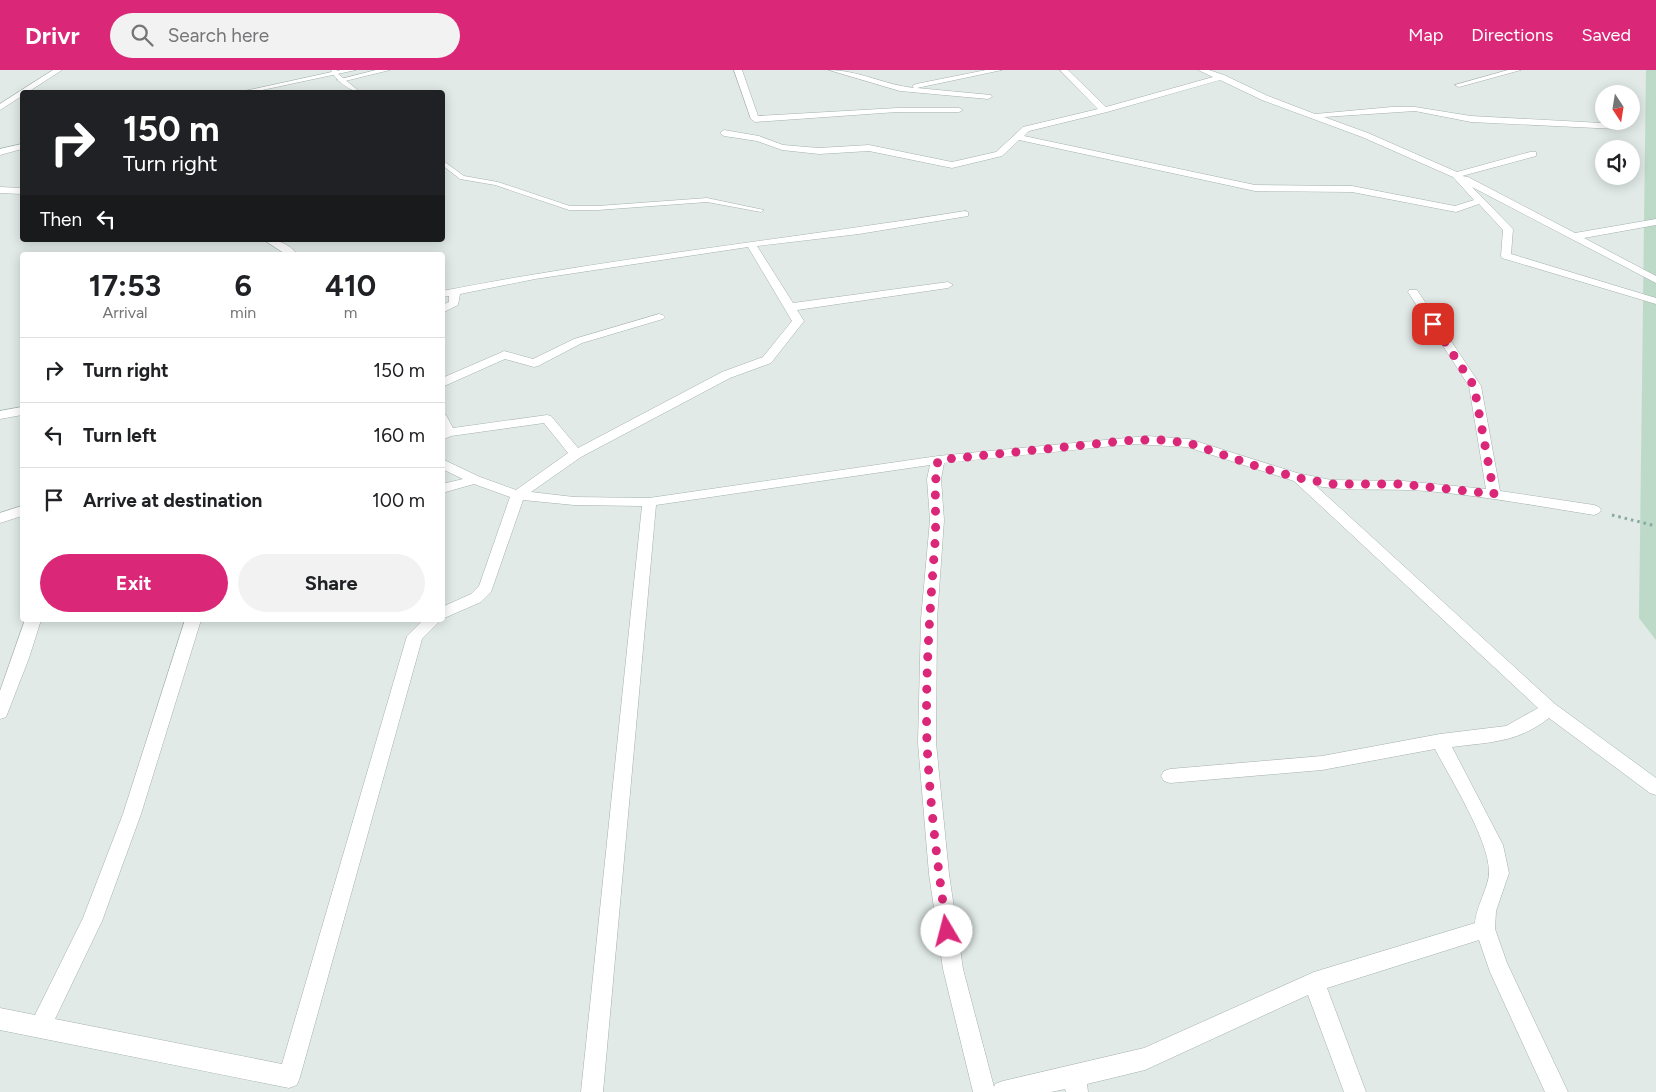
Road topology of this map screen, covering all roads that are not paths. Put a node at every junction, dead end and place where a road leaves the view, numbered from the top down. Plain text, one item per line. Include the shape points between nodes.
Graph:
1 (58, 70) edge
2 (352, 70) edge
3 (386, 70) edge
4 (738, 70) edge
5 (838, 70) edge
6 (998, 70) edge
7 (1064, 70) edge
8 (1202, 70) edge
9 (1517, 70) edge
10 (334, 72) edge
11 (1221, 77) junction
12 (342, 80) junction
13 (1459, 85) dead end
14 (900, 89) junction
15 (28, 90) edge
16 (253, 90) edge
17 (291, 90) edge
18 (355, 90) edge
19 (20, 95) edge
20 (988, 97) dead end
21 (0, 108) edge
22 (959, 110) dead end
23 (1104, 110) junction
24 (1312, 115) junction
25 (1595, 125) edge
26 (724, 133) dead end
27 (1018, 137) junction
28 (20, 139) edge
29 (0, 144) edge
30 (20, 147) edge
31 (0, 152) edge
32 (1533, 154) dead end
33 (445, 164) edge
34 (1456, 175) junction
35 (0, 190) edge
36 (20, 191) edge
37 (1480, 202) junction
38 (761, 210) dead end
39 (965, 214) dead end
40 (1656, 222) edge
41 (1576, 236) junction
42 (274, 242) edge
43 (751, 244) junction
44 (289, 252) edge
45 (1656, 280) edge
46 (948, 285) dead end
47 (1413, 292) dead end
48 (456, 293) junction
49 (445, 294) edge
50 (1656, 301) edge
51 (791, 307) junction
52 (445, 308) edge
53 (659, 317) dead end
54 (445, 382) edge
55 (20, 411) edge
56 (0, 415) edge
57 (446, 435) edge
58 (576, 454) junction
59 (938, 460) junction
60 (445, 465) edge
61 (1299, 478) junction
62 (475, 480) junction
63 (445, 488) edge
64 (1494, 494) junction
65 (518, 495) junction
66 (649, 502) junction
67 (1594, 510) road end
68 (20, 512) edge
69 (0, 518) edge
70 (445, 613) edge
71 (32, 622) edge
72 (192, 622) edge
73 (431, 622) edge
74 (1550, 709) junction
75 (0, 712) edge
76 (1440, 741) junction
77 (1170, 776) dead end
78 (1656, 788) edge
79 (1485, 929) junction
80 (1314, 982) junction
81 (0, 1019) edge
82 (41, 1026) junction
83 (1076, 1084) edge
84 (592, 1092) edge
85 (984, 1092) edge
86 (1003, 1092) edge
87 (1355, 1092) edge
88 (1557, 1092) edge

1 - 15 street
2 - 10 street
3 - 12 street
4 - 22 street via 755,120 897,110
5 - 14 street
6 - 14 street
7 - 23 street
8 - 11 street
9 - 13 street
10 - 12 lane
10 - 16 street
11 - 23 street
11 - 24 street
12 - 17 street
12 - 18 lane
14 - 20 street
19 - 21 street
23 - 27 street via 1026,129
24 - 25 street via 1392,108 1471,119
24 - 34 street
26 - 27 street via 782,147 819,151 868,148 952,165 1000,154
27 - 37 street via 1255,188 1352,190 1456,209
28 - 29 street
30 - 31 street
32 - 34 street
33 - 38 lane via 462,178 496,183 569,208 707,200
34 - 37 street
34 - 41 street
35 - 36 street
37 - 50 street via 1508,229 1506,256
39 - 43 street
40 - 41 street
41 - 45 street
42 - 44 street
43 - 48 street via 536,276
43 - 51 street
46 - 51 street
47 - 64 street via 1474,386
48 - 49 street
48 - 52 street via 454,303
51 - 58 street via 798,321 767,360 726,375
53 - 54 street via 578,341 534,363 504,355
55 - 56 street
57 - 58 street via 547,419
58 - 65 street
59 - 61 street via 1133,440 1161,440 1189,443
59 - 66 street
59 - 85 street via 934,479 937,520 929,619 927,743 939,874 953,969
60 - 62 street
61 - 64 street via 1332,484 1401,484
61 - 74 street
62 - 63 street
62 - 65 street
64 - 67 street
65 - 66 street via 574,501
65 - 70 street via 486,588 476,598
66 - 84 street
68 - 69 street
71 - 75 street
72 - 82 street via 132,814 92,921
73 - 82 street via 415,636 289,1077
74 - 76 street via 1533,722 1509,732
74 - 78 street
76 - 77 street via 1322,763
76 - 79 street via 1494,845 1499,873 1486,911
79 - 80 street
79 - 88 street via 1497,965
80 - 83 street via 1145,1059
80 - 87 street
81 - 82 street
83 - 86 street

